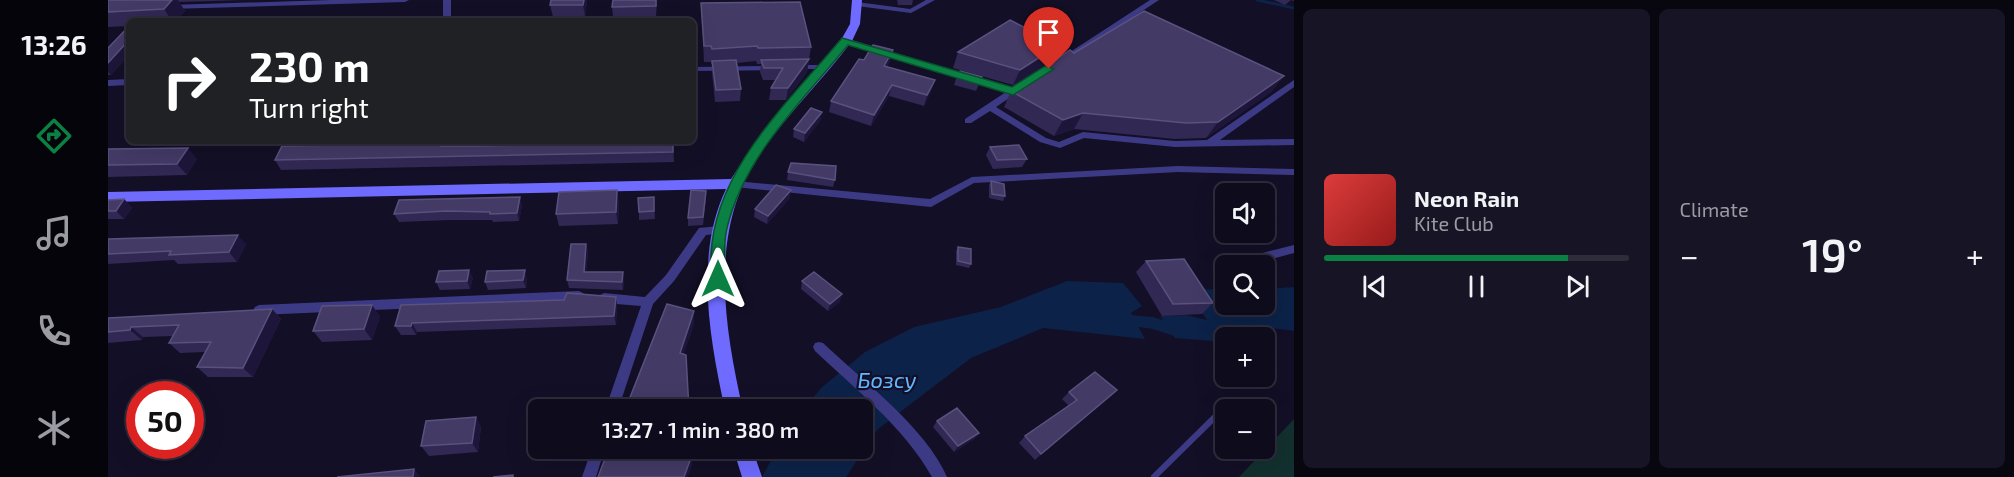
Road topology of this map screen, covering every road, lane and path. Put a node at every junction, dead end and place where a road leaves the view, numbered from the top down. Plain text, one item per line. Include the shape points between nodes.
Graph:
1 (405, 0) edge
2 (447, 0) edge
3 (931, 0) edge
4 (1155, 0) edge
5 (857, 2) edge
6 (156, 7) edge
7 (447, 18) edge
8 (846, 41) junction
9 (826, 67) junction
10 (1051, 67) edge
11 (696, 69) edge
12 (1032, 79) edge
13 (126, 82) edge
14 (108, 83) edge
15 (1294, 83) edge
16 (1013, 91) junction
17 (990, 107) junction
18 (969, 121) dead end
19 (1294, 142) edge
20 (1210, 144) junction
21 (1294, 172) edge
22 (735, 184) junction
23 (108, 197) edge
24 (719, 230) junction
25 (1294, 249) edge
26 (1270, 255) edge
27 (648, 302) junction
28 (249, 311) edge
29 (819, 347) dead end
30 (615, 399) edge
31 (732, 399) edge
32 (1215, 417) edge
33 (595, 459) edge
34 (746, 459) edge
35 (589, 477) edge
36 (752, 477) edge
37 (939, 477) edge
38 (1154, 477) edge

1 - 6 street
2 - 7 street
3 - 5 street via 911,11
4 - 10 street
5 - 8 main road via 855,24
8 - 9 main road
8 - 16 street
9 - 11 street
9 - 22 main road via 756,150
12 - 16 street
13 - 14 street
15 - 20 street
16 - 17 street
17 - 18 street
17 - 20 street via 1043,140 1060,145 1083,135
19 - 20 street
21 - 22 street via 1178,169 972,180 931,203
22 - 23 main road
22 - 24 main road
24 - 27 street via 703,231
24 - 31 main road via 718,300
25 - 26 street
27 - 28 street via 569,295
27 - 30 street
29 - 37 street via 902,429
32 - 38 lane
33 - 35 street
34 - 36 main road

